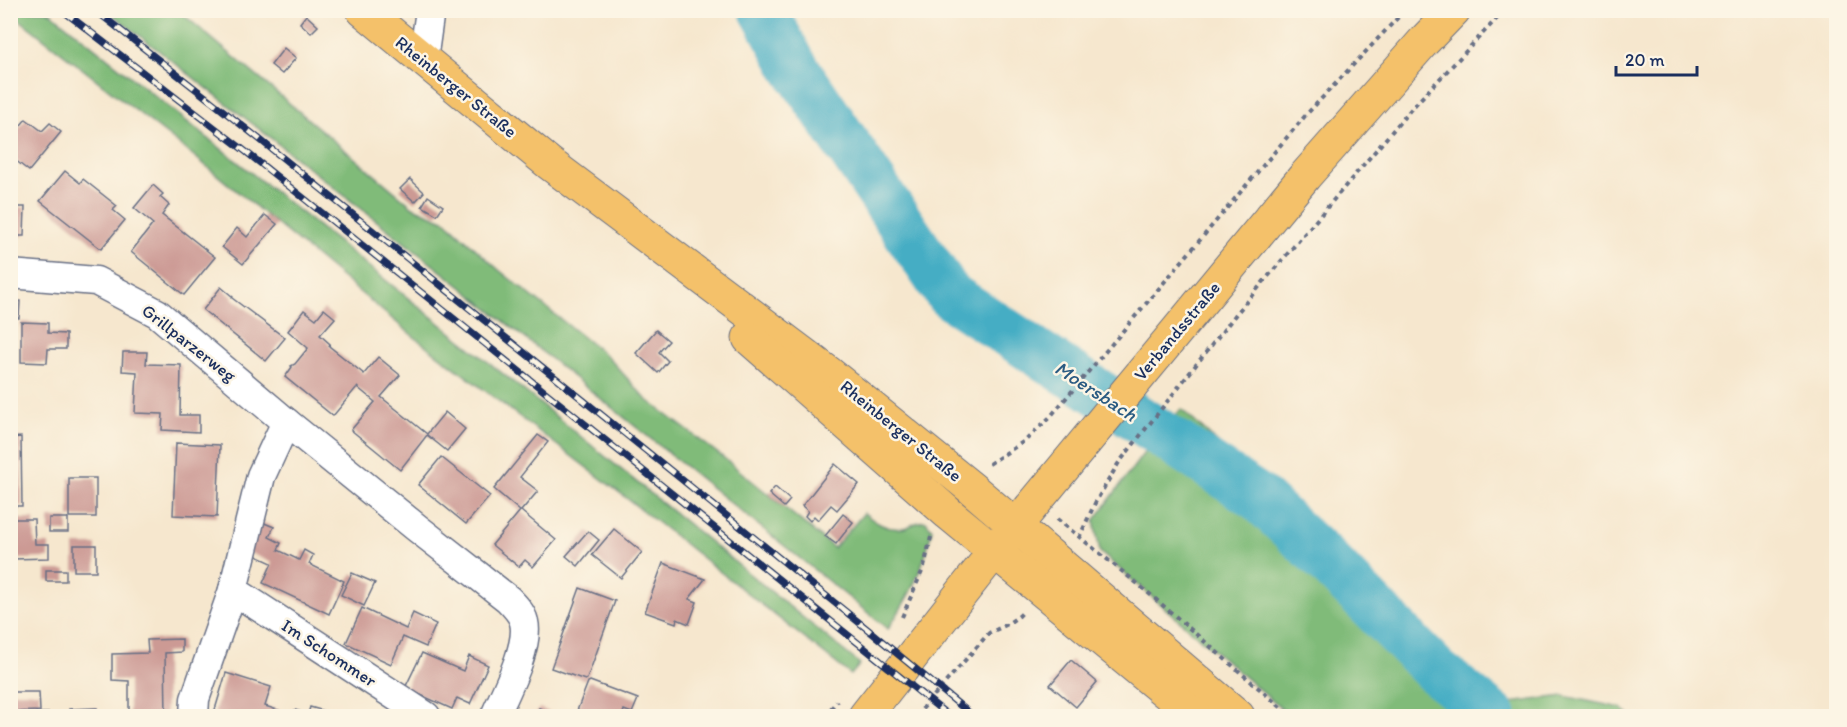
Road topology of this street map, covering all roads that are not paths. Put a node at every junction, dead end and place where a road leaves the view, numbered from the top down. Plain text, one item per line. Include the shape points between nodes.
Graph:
1 (363, 10) edge
2 (430, 10) edge
3 (1455, 10) edge
4 (423, 60) junction
5 (549, 163) junction
6 (10, 274) edge
7 (286, 422) junction
8 (1016, 526) junction
9 (994, 552) junction
10 (233, 590) junction
11 (853, 706) edge
12 (194, 717) edge
13 (426, 717) edge
14 (495, 717) edge
15 (1195, 717) edge
16 (1238, 717) edge

1 - 4 main road, Rheinberger Straße
2 - 4 street
3 - 8 main road, Verbandsstraße via 1305,176
4 - 5 main road, Rheinberger Straße
5 - 8 main road, Rheinberger Straße via 830,374
5 - 9 main road, Rheinberger Straße
6 - 7 street, Grillparzerweg via 96,281 157,313
7 - 10 street via 261,476
7 - 14 street, Grillparzerweg via 518,609 524,621 522,651
8 - 9 main road, Verbandsstraße
8 - 16 main road, Rheinberger Straße
9 - 11 main road, Verbandsstraße
9 - 15 main road, Rheinberger Straße
10 - 12 street via 195,699
10 - 13 street, Im Schommer

